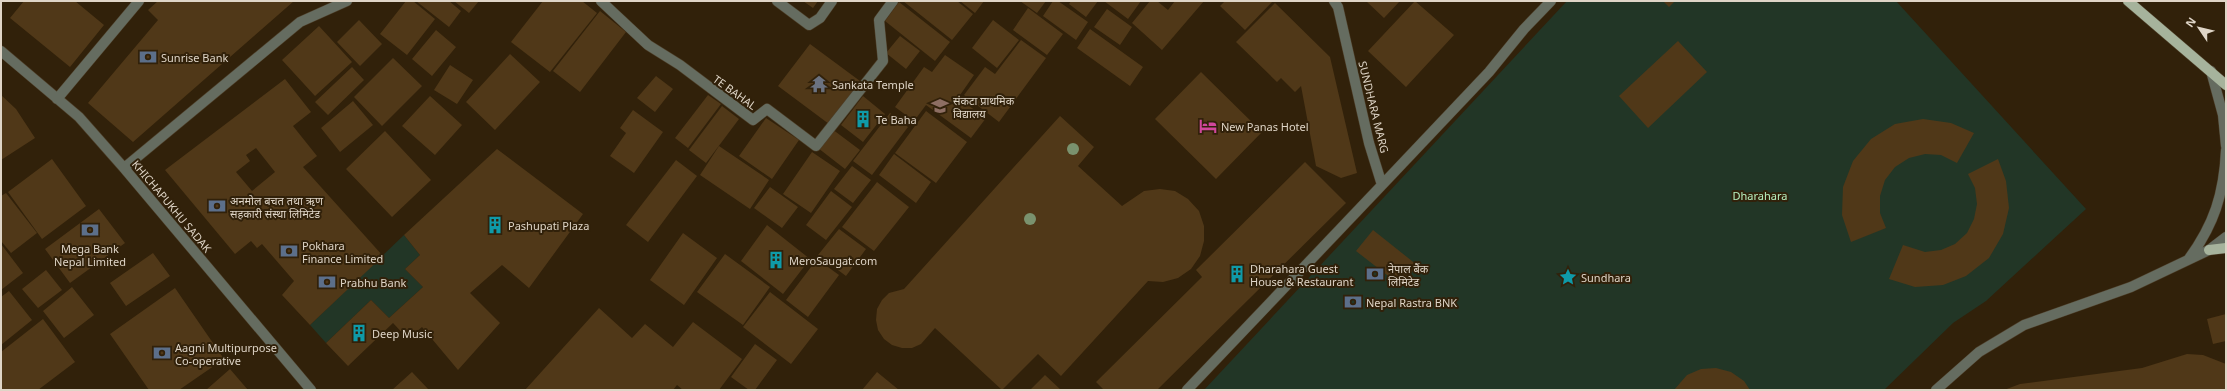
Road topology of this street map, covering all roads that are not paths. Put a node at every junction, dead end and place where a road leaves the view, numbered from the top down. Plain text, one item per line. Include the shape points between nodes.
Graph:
1 (139, 1) edge
2 (347, 1) edge
3 (601, 1) edge
4 (777, 1) edge
5 (832, 1) edge
6 (893, 1) edge
7 (1334, 1) edge
8 (1551, 1) edge
9 (2128, 1) edge
10 (1, 52) edge
11 (2211, 71) junction
12 (2226, 76) edge
13 (2226, 85) edge
14 (57, 99) junction
15 (2226, 146) edge
16 (2226, 150) edge
17 (124, 168) junction
18 (1382, 186) junction
19 (2226, 237) edge
20 (2226, 248) edge
21 (2209, 250) junction
22 (2186, 262) junction
23 (311, 390) edge
24 (1187, 390) edge
25 (1936, 390) edge

1 - 14 street
2 - 17 street via 300,22
3 - 6 street, TE BAHAL via 648,45 680,65 731,105 754,120 767,109 816,146 883,60 879,20
4 - 5 street via 809,24 820,18
7 - 18 street, SUNDHARA MARG via 1338,7 1369,143
8 - 18 street via 1489,72
9 - 11 main road
10 - 14 street, KHICHAPUKHU SADAK
11 - 12 main road
11 - 13 main road
11 - 15 street via 2223,115
14 - 17 street, KHICHAPUKHU SADAK via 78,117
16 - 22 street via 2224,178 2215,215
17 - 23 street, KHICHAPUKHU SADAK
18 - 24 street
19 - 21 street
20 - 21 main road
21 - 22 street
22 - 25 street via 2131,287 2024,325 1979,352

